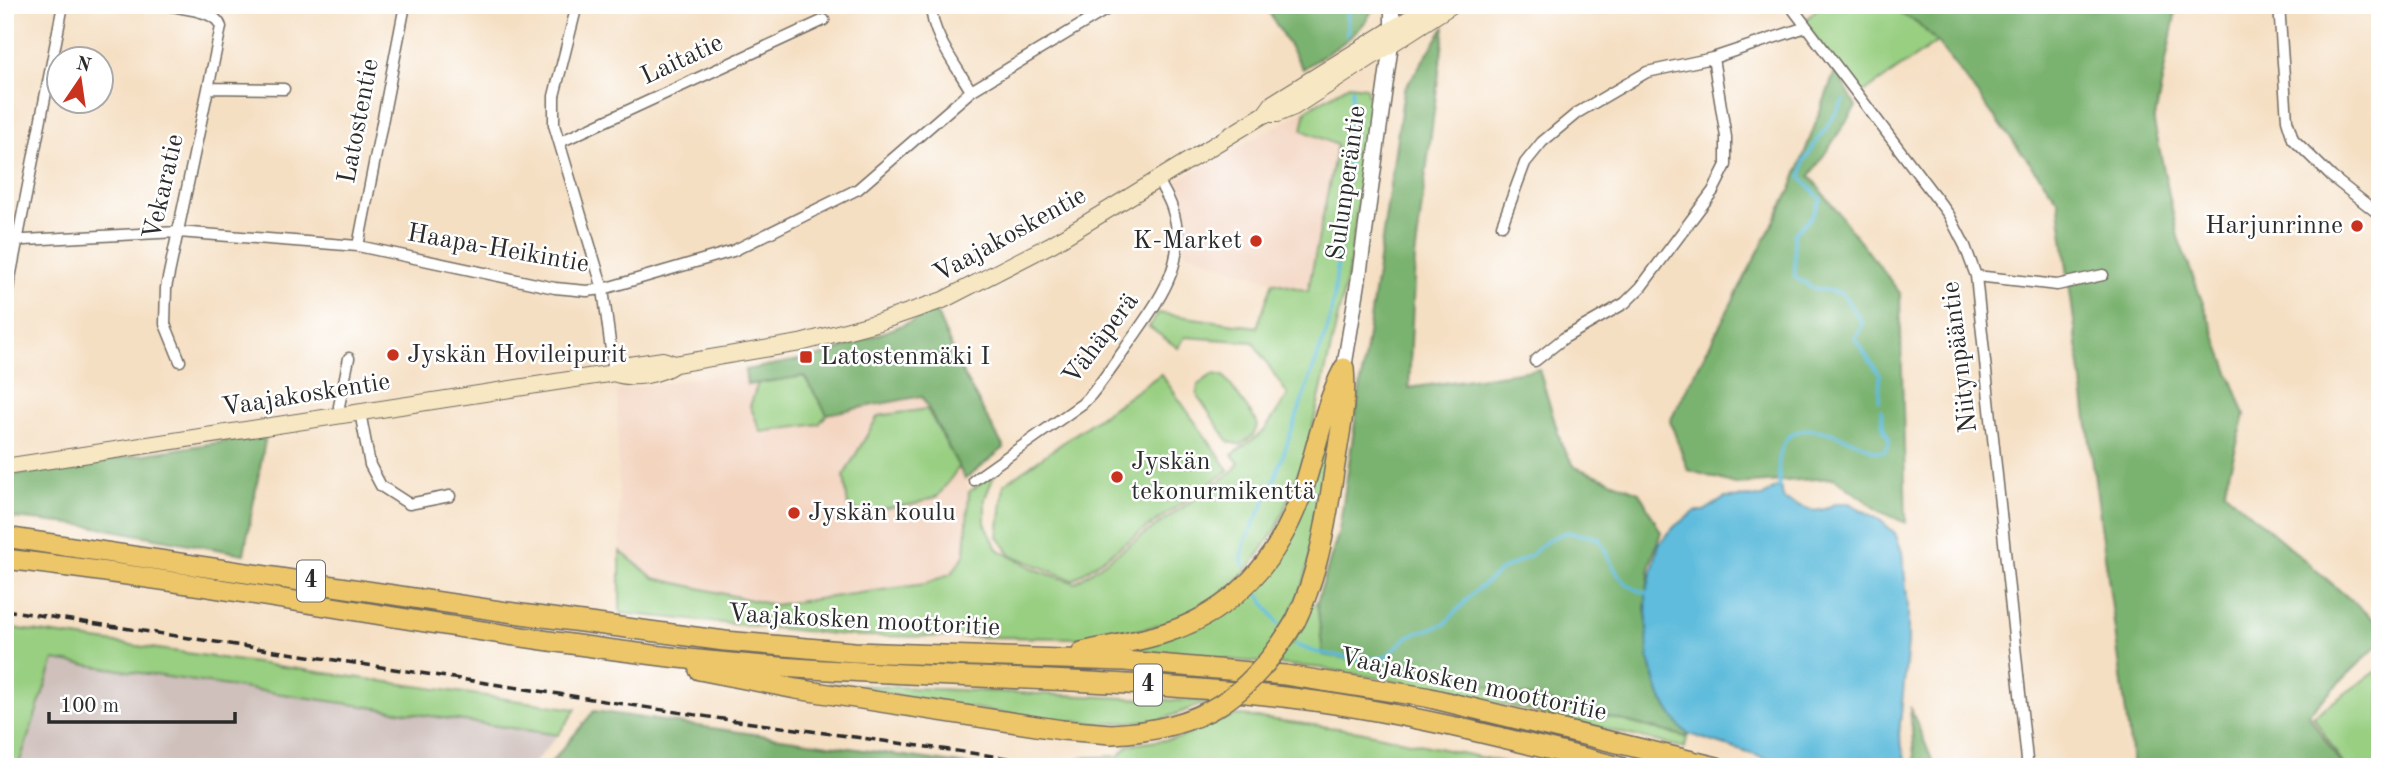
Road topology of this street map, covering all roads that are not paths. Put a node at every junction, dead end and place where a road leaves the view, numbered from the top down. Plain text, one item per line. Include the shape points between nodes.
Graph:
1 (63, 5) edge
2 (167, 5) edge
3 (405, 5) edge
4 (577, 5) edge
5 (932, 5) edge
6 (1114, 5) edge
7 (1392, 5) edge
8 (1431, 5) edge
9 (1452, 5) edge
10 (1790, 5) edge
11 (2279, 5) edge
12 (824, 20) dead end
13 (1806, 27) junction
14 (1392, 37) junction
15 (1713, 58) junction
16 (209, 88) junction
17 (284, 89) dead end
18 (971, 91) junction
19 (560, 142) junction
20 (1157, 178) junction
21 (2380, 215) edge
22 (1502, 225) dead end
23 (178, 232) junction
24 (11, 241) edge
25 (358, 246) junction
26 (2104, 275) dead end
27 (1976, 276) junction
28 (603, 289) junction
29 (5, 304) edge
30 (349, 358) dead end
31 (1535, 361) dead end
32 (180, 362) dead end
33 (1344, 368) junction
34 (614, 373) junction
35 (360, 412) junction
36 (340, 415) junction
37 (5, 467) edge
38 (974, 480) dead end
39 (450, 496) dead end
40 (5, 537) edge
41 (5, 559) edge
42 (669, 656) junction
43 (1059, 658) junction
44 (2027, 760) dead end
45 (1620, 767) edge
46 (1717, 767) edge

1 - 24 street
2 - 16 street, Vekaratie via 219,21
3 - 25 street, Latostentie
4 - 19 street via 554,96 554,125
5 - 18 street via 934,28
6 - 18 street, Haapa-Heikintie
7 - 14 street, Sulunperäntie
8 - 14 main road, Vaajakoskentie
9 - 14 main road, Vaajakoskentie
10 - 13 street, Niitynpääntie
11 - 21 street via 2287,120 2293,139
12 - 19 street, Laitatie
13 - 15 street
13 - 27 street, Niitynpääntie via 1949,215
14 - 20 main road, Vaajakoskentie via 1294,107 1265,114
14 - 33 street, Sulunperäntie
15 - 22 street via 1647,72 1577,113 1525,163
15 - 31 street via 1726,137 1726,165 1713,191 1625,303 1564,338
16 - 17 street
16 - 23 street, Vekaratie
18 - 28 street, Haapa-Heikintie via 858,189 837,201 733,251
19 - 28 street
20 - 34 main road, Vaajakoskentie via 1052,244 943,300 800,343 675,364 663,360 622,366
20 - 38 street, Vähäperä via 1172,207 1176,228 1176,253 1161,297 1082,404
23 - 24 street, Haapa-Heikintie
23 - 25 street, Haapa-Heikintie
23 - 32 street, Vekaratie via 166,288 165,324
24 - 29 street
25 - 28 street, Haapa-Heikintie via 555,288
26 - 27 street via 2056,285
27 - 44 street, Niitynpääntie
28 - 34 street
30 - 36 street
33 - 42 highway, bridge via 1346,393 1330,496 1303,606 1255,677 1232,697 1186,723 1111,734 1062,730 796,689 702,671
33 - 43 highway via 1332,389 1302,493 1285,532 1268,562 1248,584 1208,617 1165,634
34 - 35 main road, Vaajakoskentie
35 - 36 main road, Vaajakoskentie
35 - 39 street via 370,466 381,486 409,504
36 - 37 main road, Vaajakoskentie
40 - 43 highway, Vaajakosken moottoritie / 4 via 725,640 854,652
41 - 42 highway, Vaajakosken moottoritie / 4
42 - 45 highway, Vaajakosken moottoritie / 4 via 854,673 1133,684 1278,696 1419,718
43 - 46 highway, Vaajakosken moottoritie / 4 via 1271,673 1426,696

